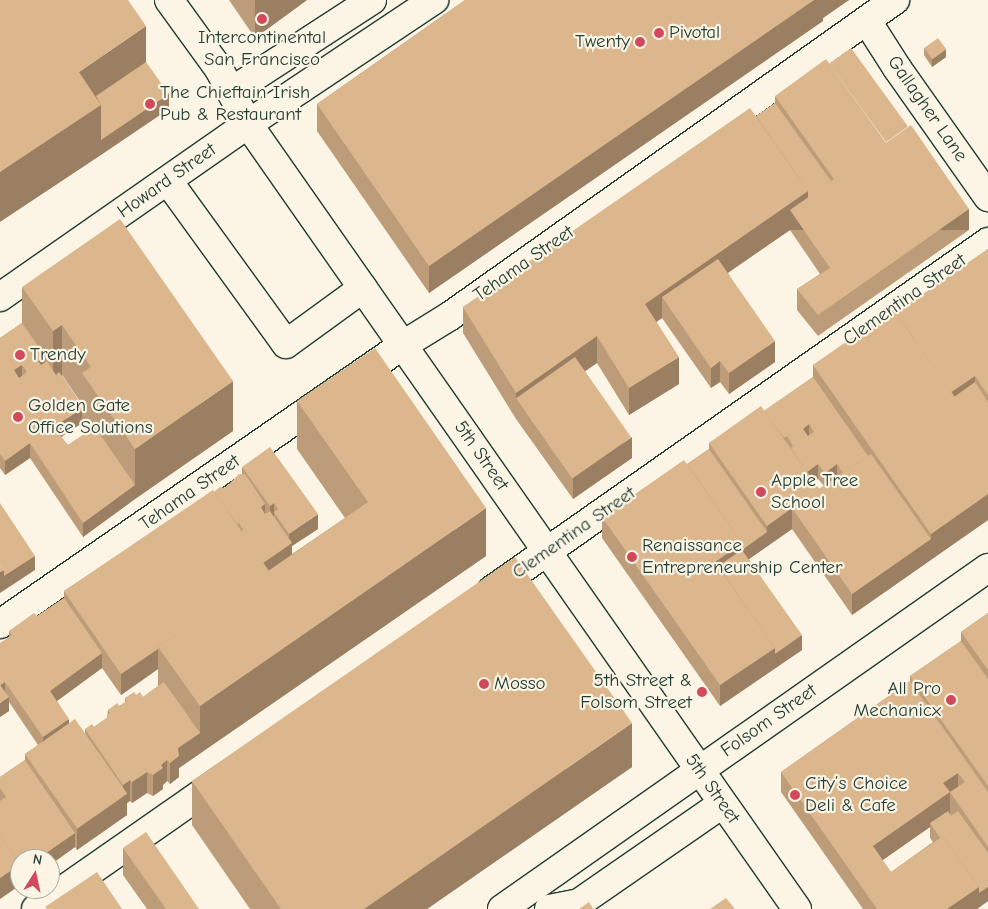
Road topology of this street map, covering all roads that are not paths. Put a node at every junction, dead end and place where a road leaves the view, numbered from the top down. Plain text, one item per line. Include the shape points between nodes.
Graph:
1 (169, 0) edge
2 (372, 0) edge
3 (434, 0) edge
4 (895, 0) edge
5 (867, 21) junction
6 (232, 91) junction
7 (248, 124) junction
8 (168, 181) junction
9 (988, 197) edge
10 (988, 242) edge
11 (363, 288) junction
12 (0, 297) edge
13 (403, 345) junction
14 (547, 551) junction
15 (988, 568) edge
16 (470, 606) edge
17 (0, 624) edge
18 (243, 765) edge
19 (699, 771) junction
20 (722, 804) junction
21 (36, 909) edge
22 (502, 909) edge
23 (549, 909) edge
24 (797, 909) edge

1 - 6 main road, 5th Street via 220,69
2 - 6 main road
3 - 7 main road, Howard Street
4 - 5 main road, Tehama Street
5 - 9 main road, Gallagher Lane
5 - 13 main road, Tehama Street via 450,316
6 - 7 main road, 5th Street
7 - 8 main road, Howard Street
7 - 11 main road, 5th Street
8 - 11 main road via 286,344
8 - 12 main road, Howard Street
10 - 14 main road, Clementina Street
11 - 13 main road, 5th Street
13 - 14 main road, 5th Street
13 - 17 main road, Tehama Street
14 - 16 main road, Clementina Street
14 - 19 main road, 5th Street
15 - 19 main road, Folsom Street
18 - 21 main road
19 - 20 main road, 5th Street
19 - 22 main road, Folsom Street
20 - 23 main road via 579,903
20 - 24 main road, 5th Street

